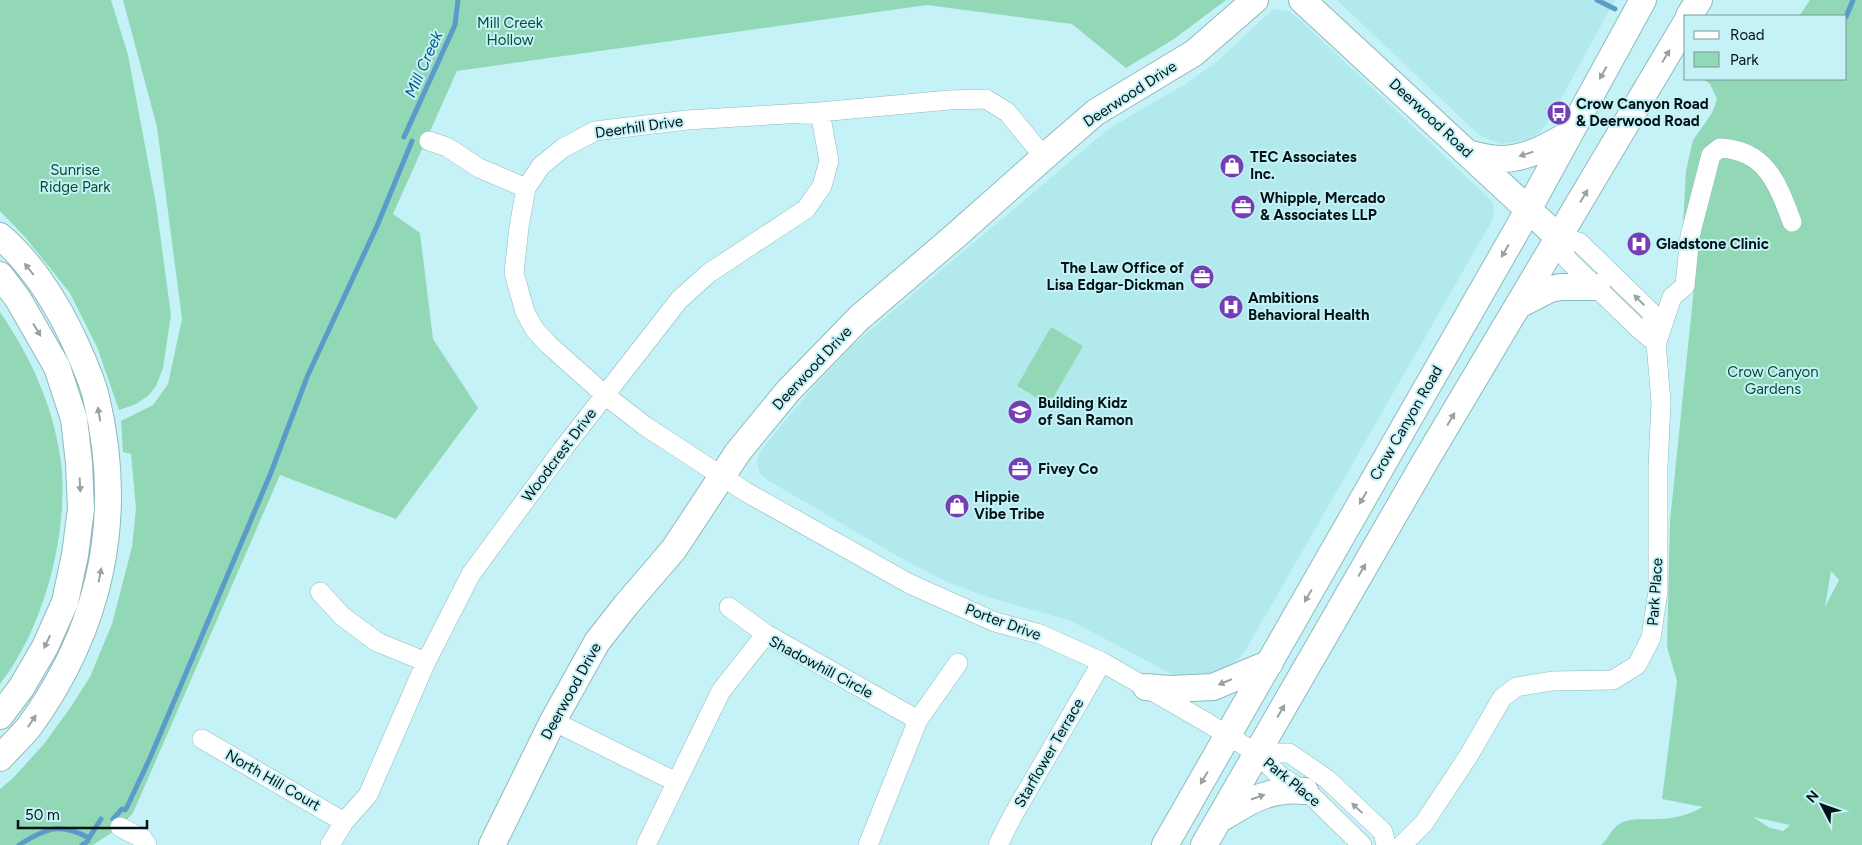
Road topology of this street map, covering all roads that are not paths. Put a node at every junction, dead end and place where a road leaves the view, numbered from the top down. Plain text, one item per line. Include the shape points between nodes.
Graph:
1 (1255, 0) edge
2 (1302, 0) edge
3 (1643, 0) edge
4 (1699, 0) edge
5 (1691, 15) edge
6 (1684, 26) edge
7 (820, 112) junction
8 (1569, 134) junction
9 (429, 141) dead end
10 (1470, 154) junction
11 (1044, 157) junction
12 (526, 188) junction
13 (1528, 208) junction
14 (1792, 222) dead end
15 (0, 236) edge
16 (1559, 238) junction
17 (0, 275) edge
18 (1597, 287) junction
19 (1518, 306) junction
20 (1656, 343) junction
21 (604, 395) junction
22 (722, 477) junction
23 (320, 592) dead end
24 (729, 608) dead end
25 (766, 634) junction
26 (426, 662) junction
27 (1102, 662) junction
28 (958, 663) dead end
29 (1270, 663) junction
30 (1146, 687) junction
31 (0, 716) edge
32 (918, 720) junction
33 (553, 721) junction
34 (1229, 735) junction
35 (202, 739) dead end
36 (1256, 753) junction
37 (0, 758) edge
38 (676, 782) junction
39 (1305, 792) junction
40 (344, 822) junction
41 (1218, 822) junction
42 (120, 827) dead end
43 (147, 845) edge
44 (330, 845) edge
45 (492, 845) edge
46 (646, 845) edge
47 (868, 845) edge
48 (998, 845) edge
49 (1166, 845) edge
50 (1204, 845) edge
51 (1362, 845) edge
52 (1386, 845) edge
53 (1402, 845) edge

1 - 11 street, Deerwood Drive via 1194,53 1096,112
2 - 10 street, Deerwood Road
3 -> 8 street, Crow Canyon Road
4 - 5 street
16 -> 6 street
7 - 11 street, Deerhill Drive via 986,99 1007,112
7 - 12 street, Deerhill Drive via 687,120 595,131 563,148 541,166
7 - 21 street, Woodcrest Drive via 829,161 822,186 806,209 749,246 680,300
8 -> 10 street via 1545,148 1518,156 1500,159
8 - 13 street, Crow Canyon Road
9 - 12 street
10 - 13 street, Deerwood Road
11 - 22 street, Deerwood Drive via 859,318 788,391 738,452
12 - 21 street, Deerhill Drive via 514,273 525,312 548,345
13 - 16 street, Deerwood Road
13 -> 29 street, Crow Canyon Road
14 - 20 street via 1781,191 1767,169 1756,159 1733,148 1720,148 1711,155 1690,236 1685,286 1672,298
37 -> 15 street via 28,728 57,684 81,638 98,587 107,538 109,490 96,396 79,350 58,309 35,276
16 - 18 street via 1567,259
16 - 19 street
20 -> 16 street, Park Place via 1651,312 1579,242
17 -> 31 street via 18,299 57,368 74,419 81,509 65,602 45,647
18 - 19 street via 1550,289
18 - 20 street
36 -> 19 street
20 - 53 street, Park Place via 1661,402 1658,592 1651,638 1637,665 1613,680 1552,681 1516,687 1509,692 1502,698 1424,824
21 - 22 street, Deerhill Drive
21 - 26 street, Woodcrest Drive via 471,574
22 - 27 street, Porter Drive via 910,584 995,622 1040,634
22 - 33 street, Deerwood Drive via 674,548 597,642
23 - 26 street via 342,616 378,642
24 - 25 street
25 - 32 street, Shadowhill Circle
25 - 38 street, Shadowhill Circle via 721,691
26 - 40 street, Woodcrest Drive via 368,795
27 - 30 street, Porter Drive
27 - 48 street, Starflower Terrace
28 - 32 street
29 -> 30 street via 1213,687
29 - 34 street, Crow Canyon Road
30 - 34 street, Porter Drive
32 - 47 street
33 - 38 street
33 - 45 street, Deerwood Drive
34 - 36 street, Porter Drive
34 -> 49 street, Crow Canyon Road
35 - 40 street, North Hill Court
36 - 39 street, Park Place via 1279,775
36 - 41 street
52 -> 36 street, Park Place via 1383,832 1327,779 1290,753
38 - 46 street, Shadowhill Circle
41 -> 39 street via 1252,799 1289,790
39 - 51 street, Park Place
40 - 44 street, Woodcrest Drive
41 - 50 street
42 - 43 street via 143,839

